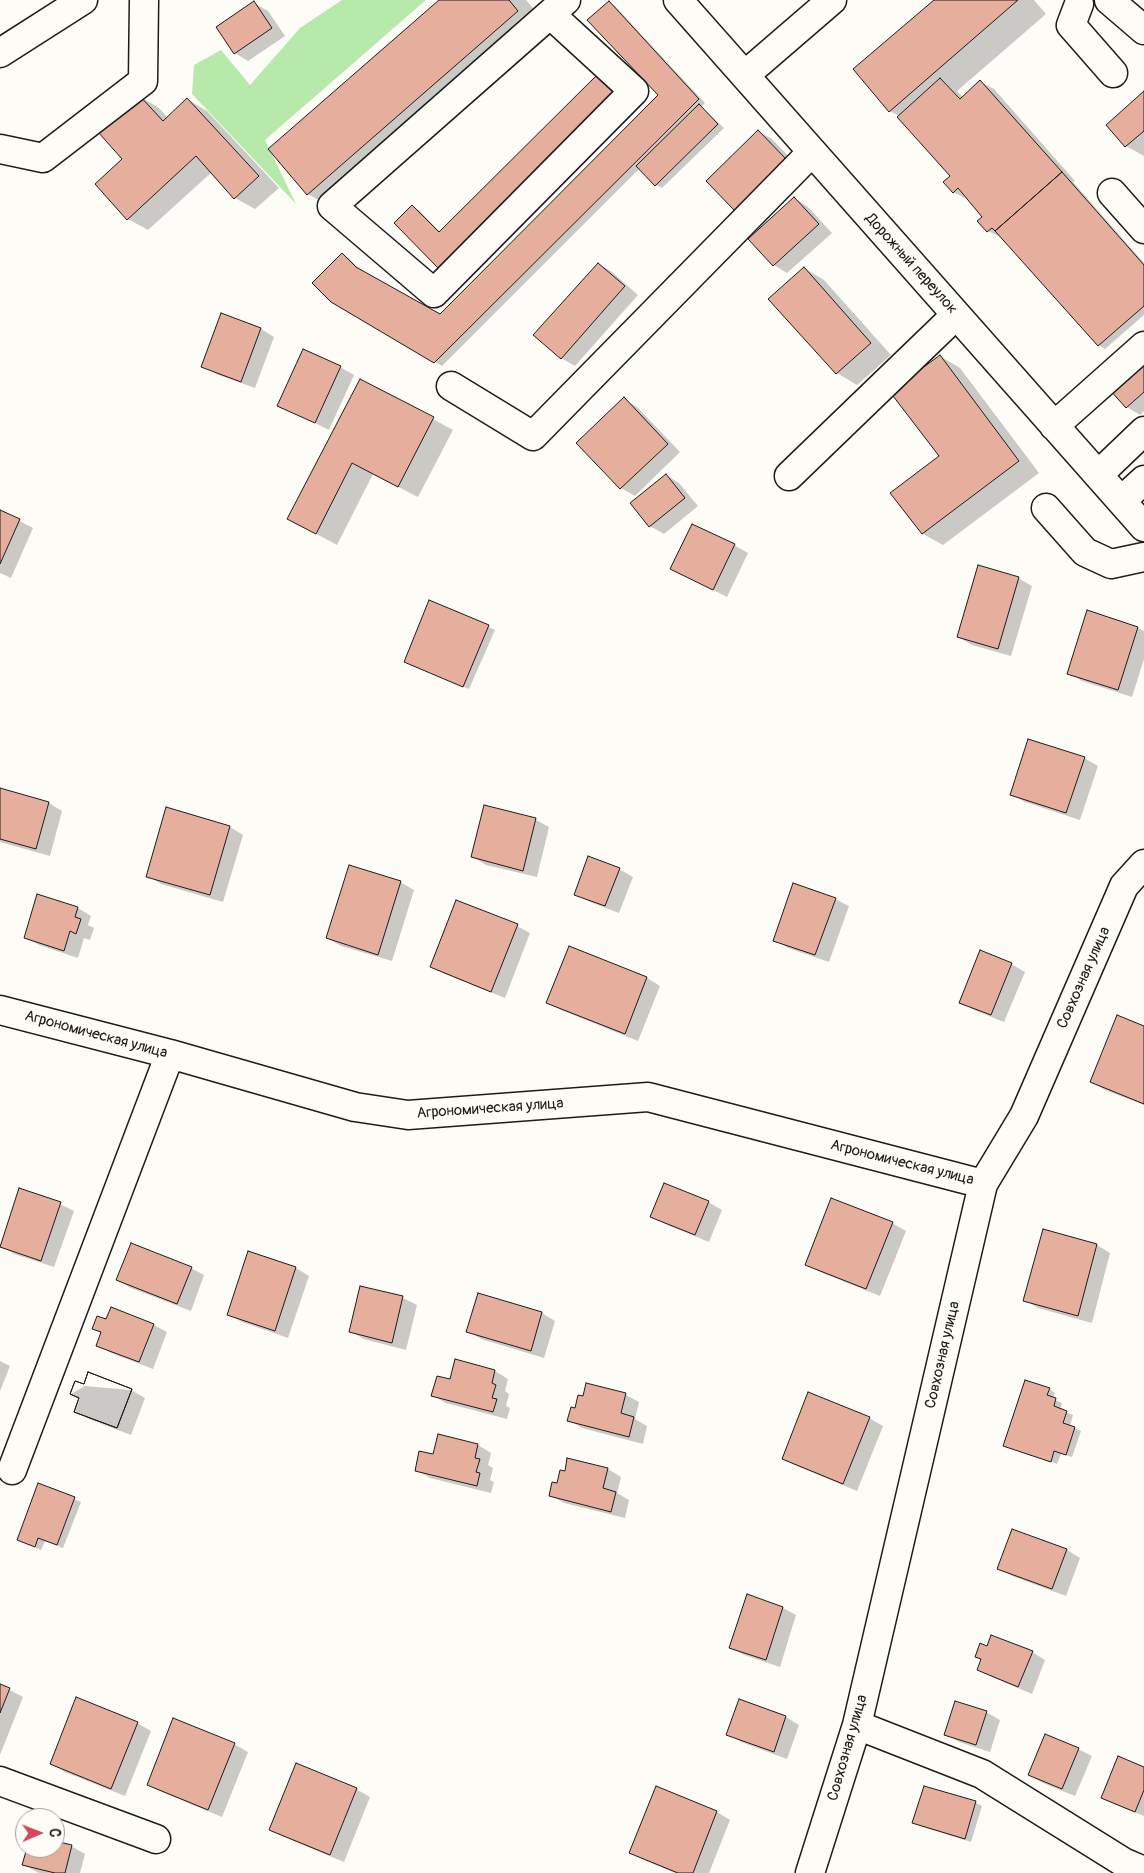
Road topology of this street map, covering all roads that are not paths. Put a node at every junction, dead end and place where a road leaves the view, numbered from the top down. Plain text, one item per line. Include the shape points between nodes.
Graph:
1 (83, 0) edge
2 (144, 0) edge
3 (678, 0) edge
4 (832, 0) edge
5 (1109, 0) edge
6 (1080, 1) edge
7 (558, 7) edge
8 (1144, 30) edge
9 (0, 53) edge
10 (1113, 73) dead end
11 (745, 75) junction
12 (0, 149) edge
13 (812, 152) junction
14 (1112, 193) dead end
15 (1144, 229) edge
16 (956, 315) junction
17 (1144, 346) edge
18 (451, 386) dead end
19 (1054, 426) junction
20 (1144, 431) edge
21 (1098, 475) junction
22 (789, 476) dead end
23 (1144, 480) edge
24 (1121, 501) junction
25 (1046, 508) dead end
26 (1144, 527) edge
27 (1144, 557) edge
28 (1144, 864) edge
29 (0, 1010) edge
30 (170, 1054) junction
31 (983, 1184) junction
32 (12, 1470) dead end
33 (857, 1725) junction
34 (0, 1780) edge
35 (156, 1839) dead end
36 (1144, 1871) edge
37 (810, 1873) edge

1 - 9 street
2 - 12 street via 143,81 43,158
3 - 11 street, Дорожный переулок
4 - 11 street
5 - 8 street
6 - 10 street via 1071,25
7 - 7 street via 332,206 434,293 634,91
11 - 13 street, Дорожный переулок
13 - 16 street, Дорожный переулок
13 - 18 street via 533,436
14 - 15 street
16 - 19 street, Дорожный переулок
16 - 22 street
17 - 19 street
19 - 21 street, Дорожный переулок
20 - 21 street
21 - 24 street, Дорожный переулок
23 - 24 street
24 - 26 street, Дорожный переулок
25 - 27 street via 1085,552 1111,564
28 - 31 street, Совхозная улица via 1124,886 1024,1116
29 - 30 street, Агрономическая улица
30 - 31 street, Агрономическая улица via 355,1107 408,1115 648,1097
30 - 32 street
31 - 33 street, Совхозная улица
33 - 36 street via 982,1774 1123,1862
33 - 37 street, Совхозная улица
34 - 35 street

